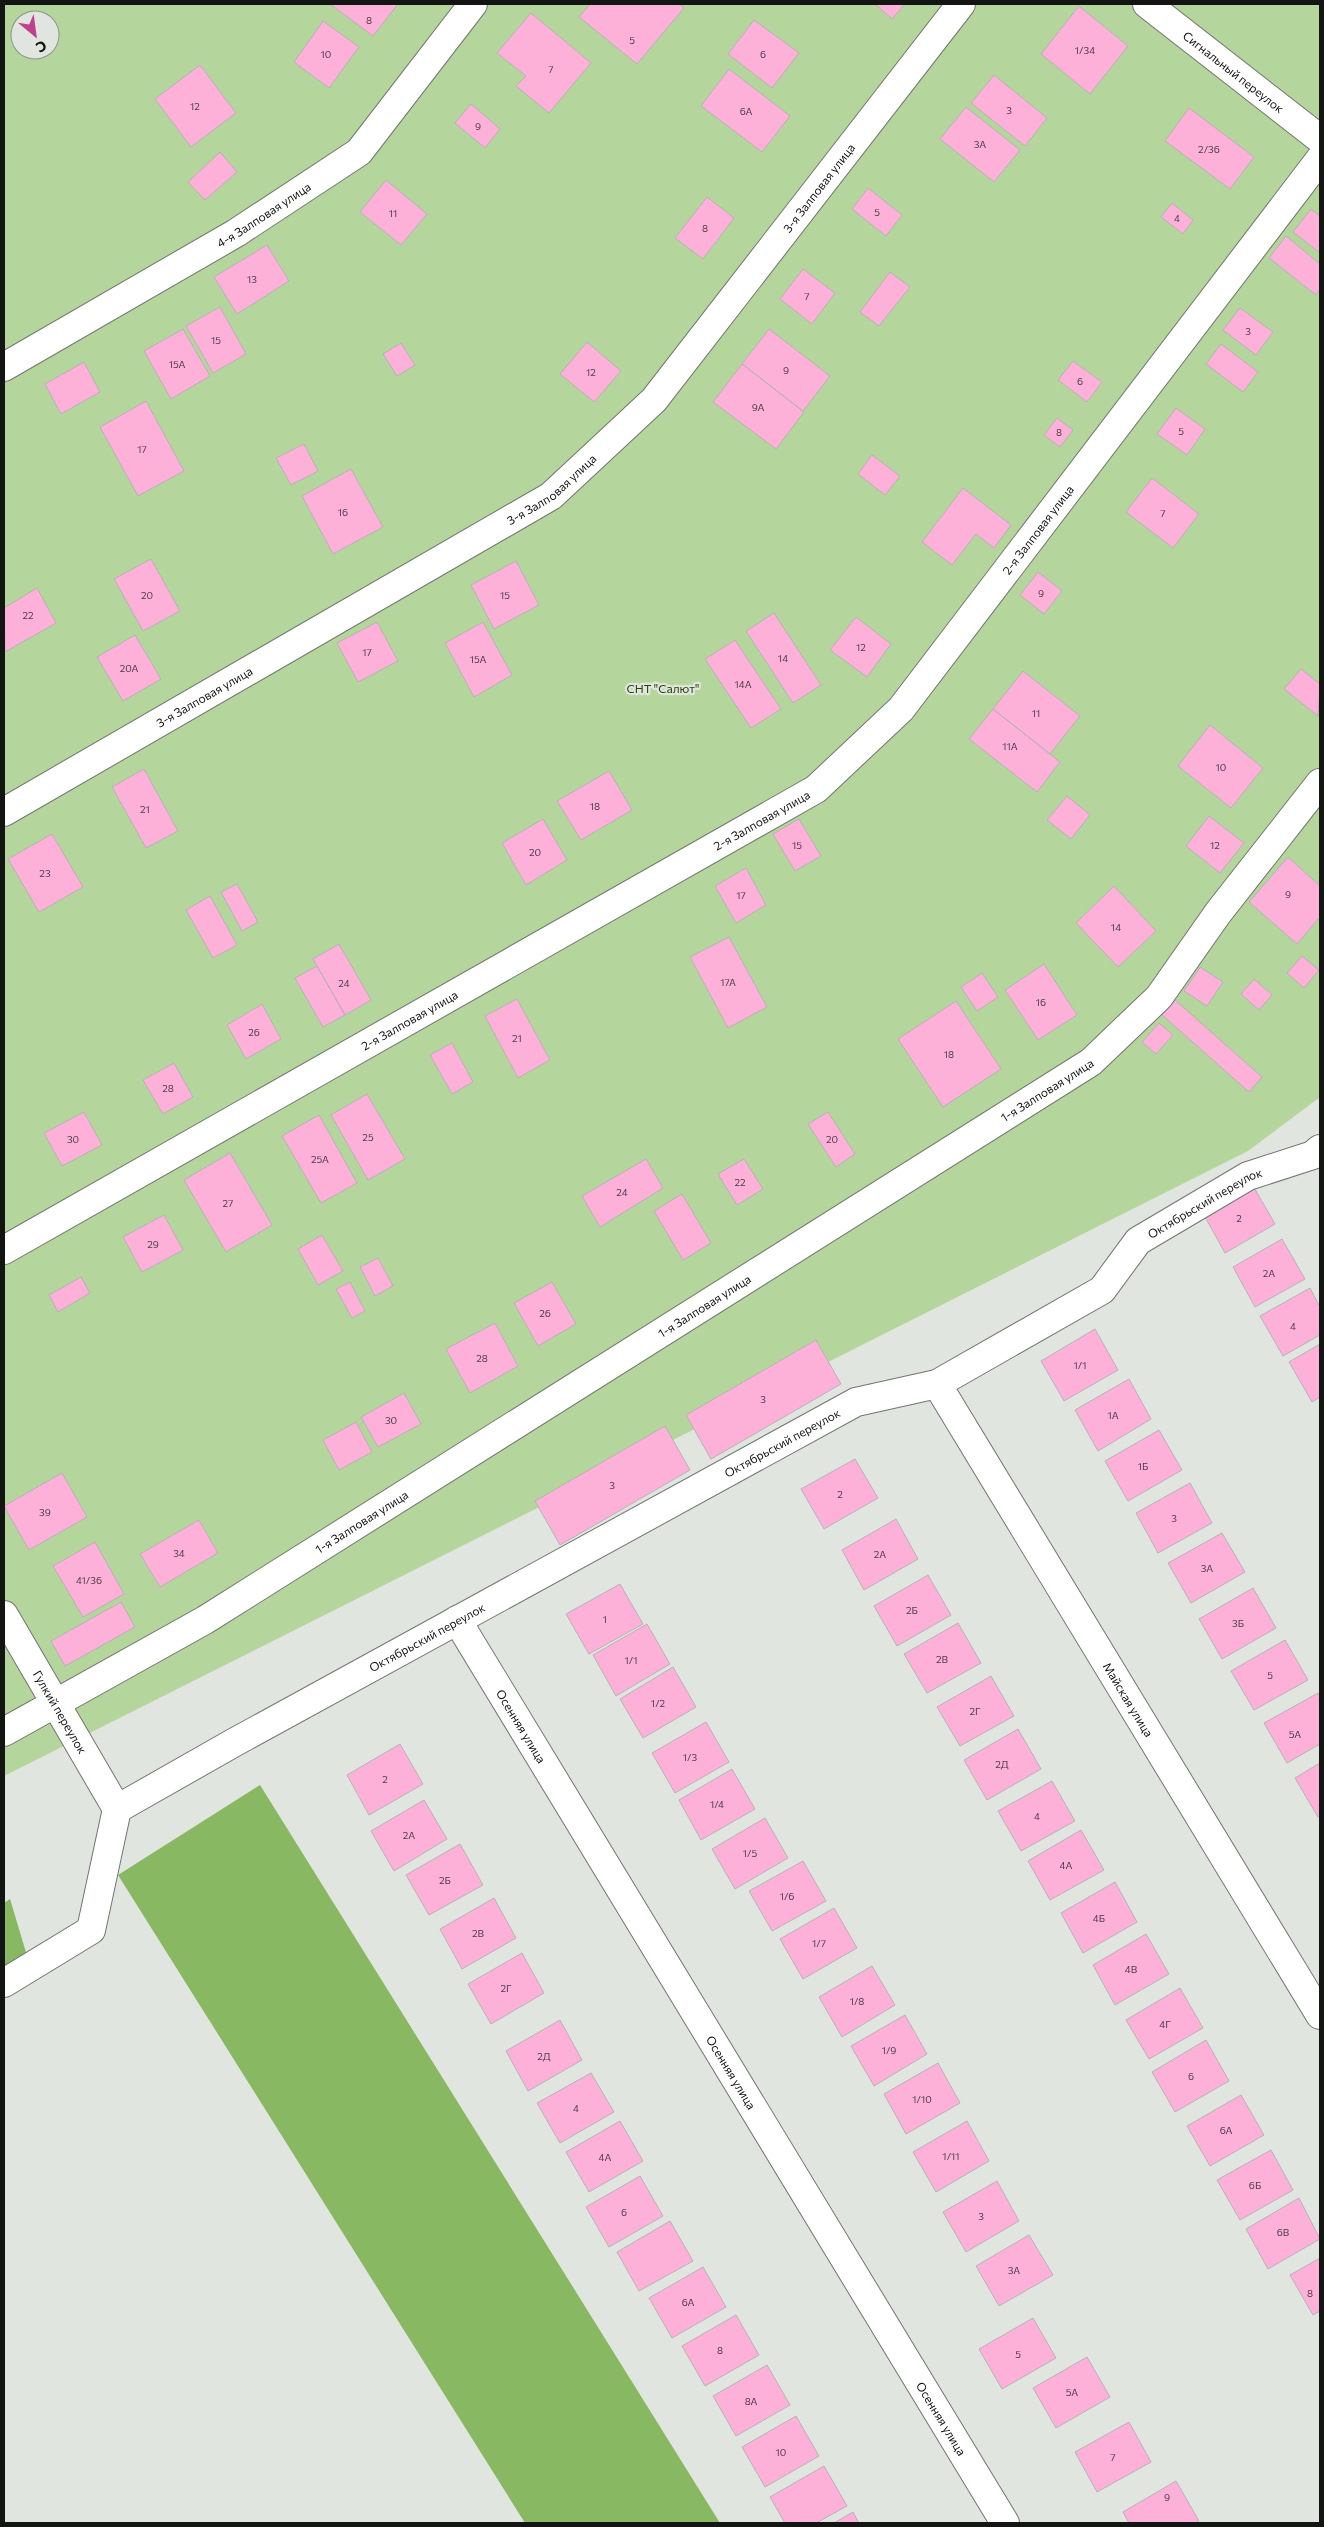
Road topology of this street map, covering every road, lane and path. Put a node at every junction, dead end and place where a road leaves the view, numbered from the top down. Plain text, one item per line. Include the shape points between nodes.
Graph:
1 (473, 4) edge
2 (961, 4) edge
3 (1147, 4) edge
4 (1320, 139) edge
5 (1320, 158) edge
6 (4, 367) edge
7 (1320, 783) edge
8 (4, 812) edge
9 (1318, 1157) edge
10 (4, 1250) edge
11 (937, 1384) junction
12 (4, 1615) edge
13 (457, 1620) junction
14 (56, 1703) junction
15 (4, 1732) edge
16 (117, 1809) junction
17 (4, 1983) edge
18 (1320, 2015) edge
19 (1005, 2523) edge

1 - 6 street, 4-я Залповая улица via 359,152 236,234
2 - 8 street, 3-я Залповая улица via 654,400 551,496
3 - 4 street, Сигнальный переулок
5 - 10 street, 2-я Залповая улица via 901,709 816,789
7 - 14 street, 1-я Залповая улица via 1218,913 1159,996 1091,1062 214,1614
9 - 11 street, Октябрьский переулок via 1248,1176 1138,1241 1102,1290
11 - 13 street, Октябрьский переулок via 856,1402
11 - 18 street, Майская улица
12 - 14 street, Гулкий переулок
13 - 16 street, Октябрьский переулок
13 - 19 street, Осенняя улица
14 - 15 street, 1-я Залповая улица
14 - 16 street, Гулкий переулок
16 - 17 street via 91,1930

